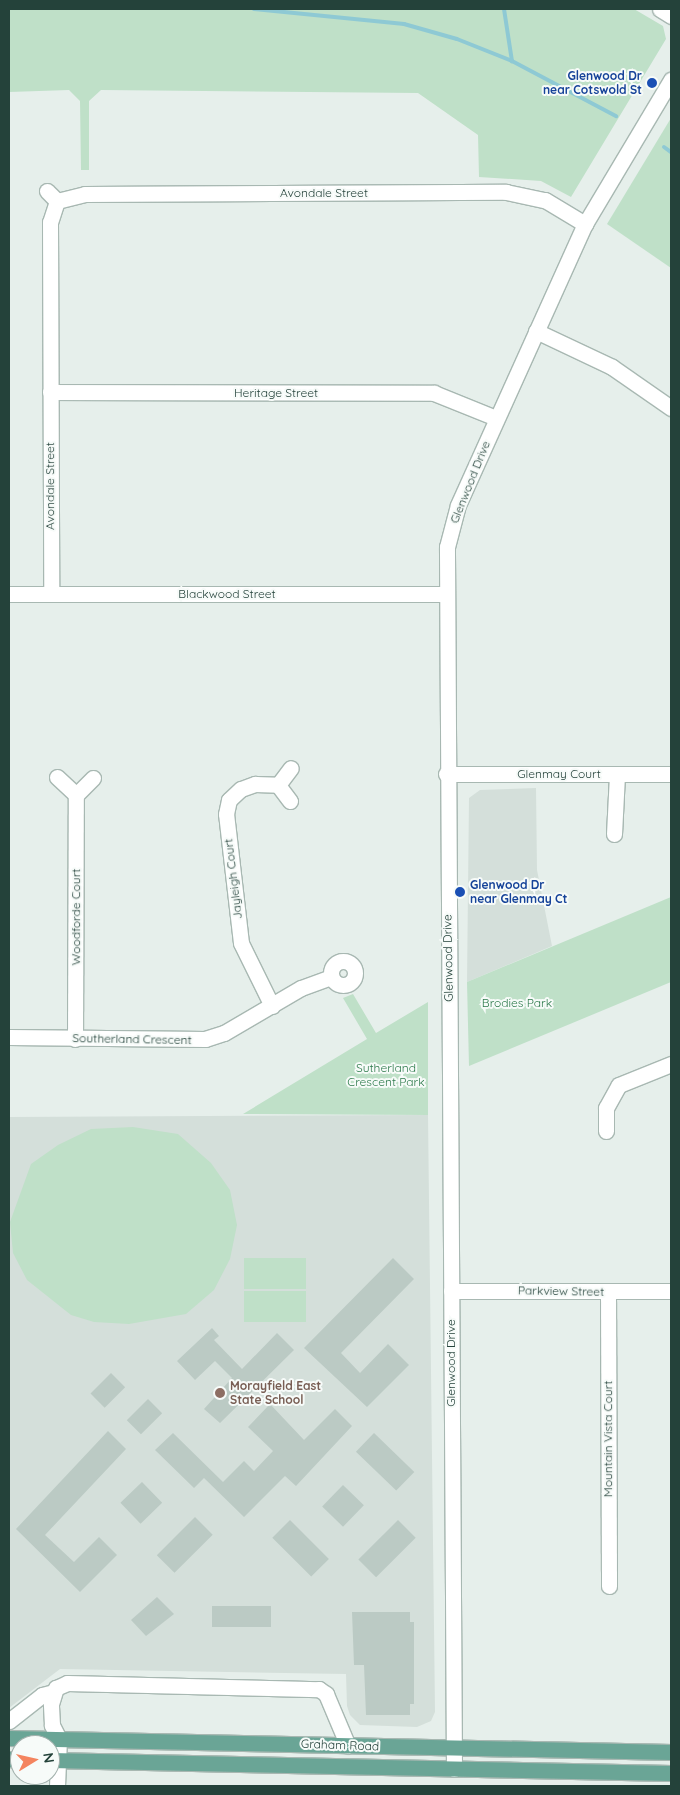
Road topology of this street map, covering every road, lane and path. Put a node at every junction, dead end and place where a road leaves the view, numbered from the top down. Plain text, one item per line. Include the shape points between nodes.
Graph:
1 (660, 9) edge
2 (671, 16) edge
3 (671, 80) edge
4 (585, 224) junction
5 (536, 331) junction
6 (50, 392) junction
7 (671, 408) edge
8 (496, 418) junction
9 (9, 594) edge
10 (51, 594) junction
11 (445, 594) junction
12 (291, 768) dead end
13 (446, 774) junction
14 (617, 774) junction
15 (671, 774) edge
16 (57, 777) dead end
17 (93, 778) dead end
18 (278, 785) junction
19 (76, 795) junction
20 (290, 801) dead end
21 (614, 834) dead end
22 (331, 978) dead end
23 (272, 1006) junction
24 (9, 1037) edge
25 (75, 1039) junction
26 (671, 1064) edge
27 (606, 1131) dead end
28 (450, 1291) junction
29 (671, 1291) edge
30 (608, 1292) junction
31 (608, 1586) dead end
32 (54, 1692) junction
33 (9, 1721) edge
34 (57, 1735) edge
35 (60, 1739) edge
36 (348, 1746) junction
37 (454, 1748) junction
38 (671, 1752) edge
39 (60, 1760) edge
40 (454, 1769) junction
41 (671, 1773) edge

1 - 2 street
3 - 4 street, Glenwood Drive
4 - 5 street, Glenwood Drive
4 - 6 street, Avondale Street via 540,198 506,192 52,196
5 - 7 street via 606,363
5 - 8 street, Glenwood Drive
6 - 8 street, Heritage Street via 434,393
6 - 10 street, Avondale Street
8 - 11 street, Glenwood Drive via 453,518 447,547
9 - 10 street, Blackwood Street
10 - 11 street, Blackwood Street
11 - 13 street, Glenwood Drive
12 - 18 street
13 - 14 street, Glenmay Court
13 - 28 street, Glenwood Drive
14 - 15 street, Glenmay Court
14 - 21 street
16 - 19 street
17 - 19 street
18 - 20 street
18 - 23 street, Jayleigh Court via 255,784 241,789 229,800 226,814 241,944
19 - 25 street, Woodforde Court
22 - 23 street, Southerland Crescent via 301,988
23 - 25 street, Southerland Crescent via 206,1039
24 - 25 street, Southerland Crescent
26 - 27 street via 619,1085 606,1108
28 - 30 street, Parkview Street
28 - 37 street, Glenwood Drive
29 - 30 street, Parkview Street
30 - 31 street, Mountain Vista Court
32 - 33 street via 42,1695
32 - 34 street via 52,1725
32 - 36 street via 67,1683 319,1689 326,1694
35 - 36 main road, Graham Road
36 - 37 main road, Graham Road
37 - 38 main road, Graham Road
37 - 40 street, Glenwood Drive
39 - 40 main road, Graham Road
40 - 41 main road, Graham Road

